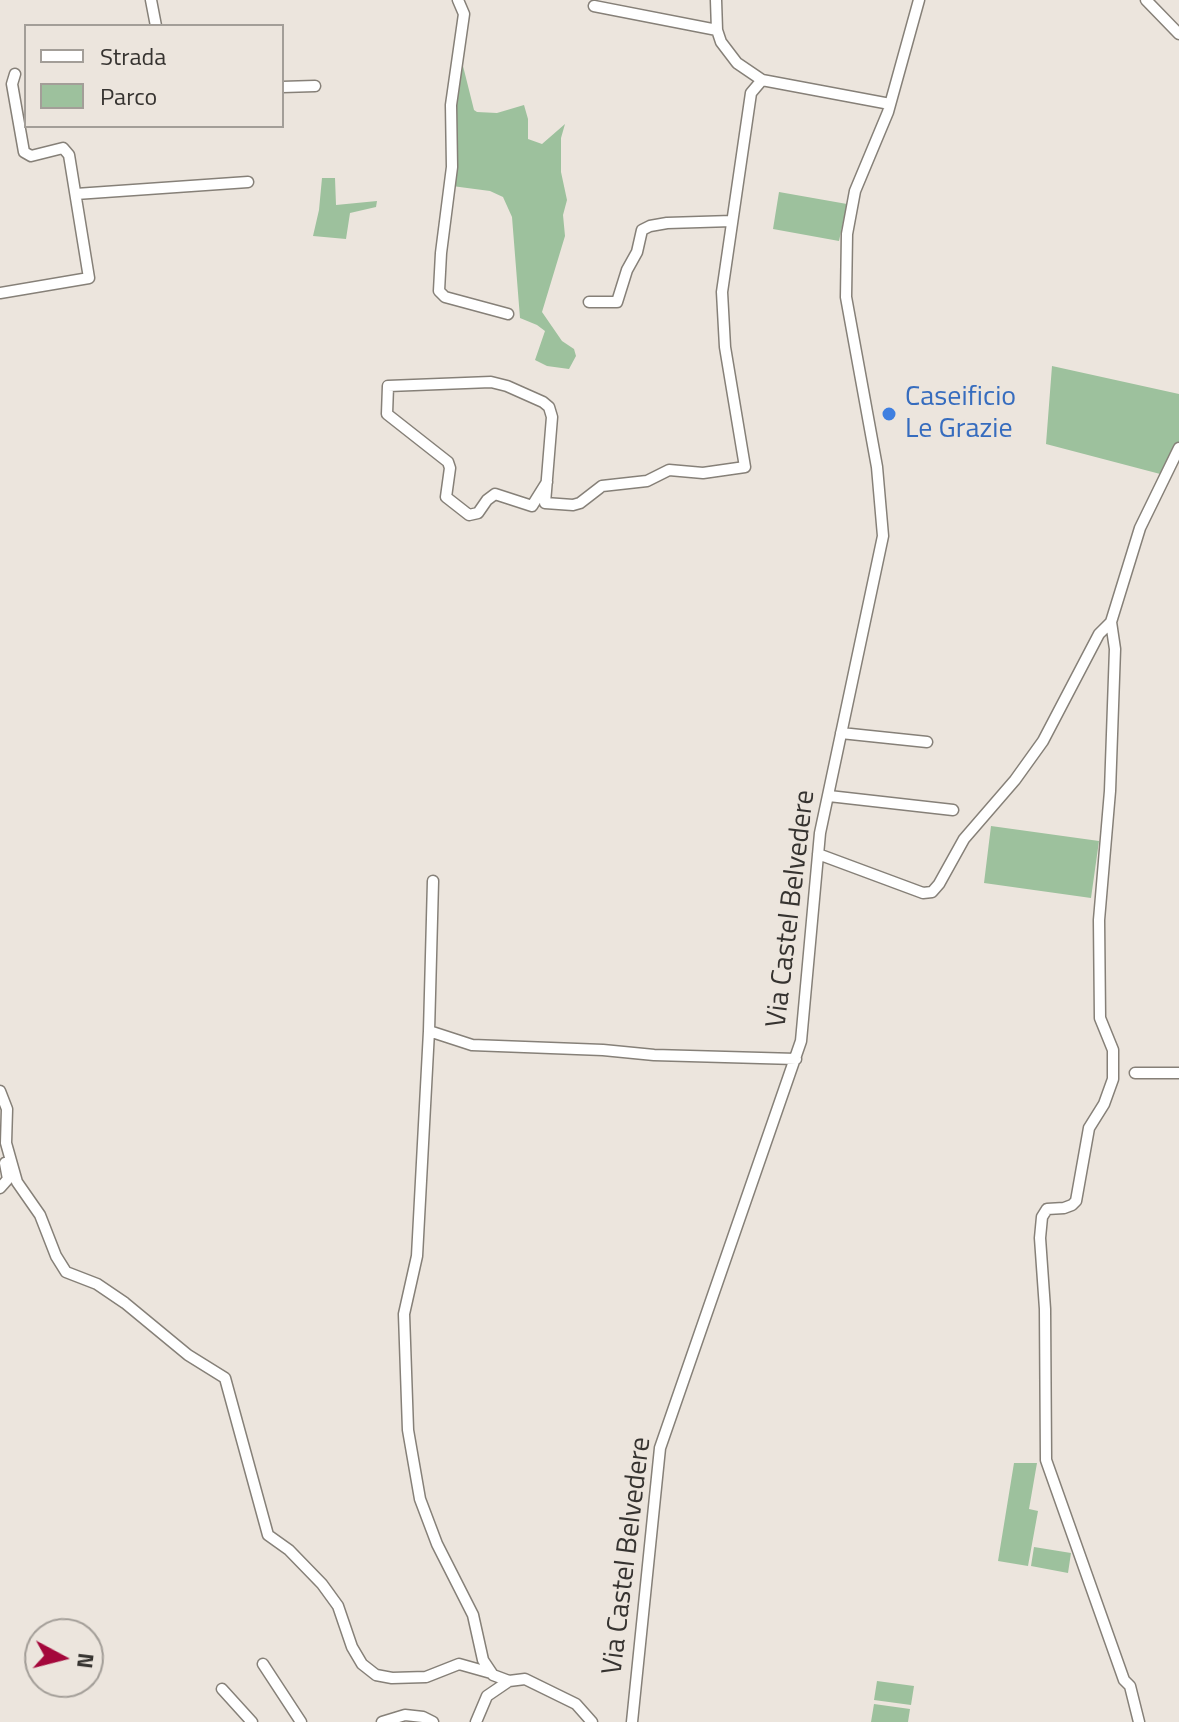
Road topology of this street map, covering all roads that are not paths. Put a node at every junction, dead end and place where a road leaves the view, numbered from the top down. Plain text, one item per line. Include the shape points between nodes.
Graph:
1 (151, 0) edge
2 (458, 0) edge
3 (716, 0) edge
4 (919, 0) edge
5 (1146, 0) edge
6 (594, 6) dead end
7 (156, 24) edge
8 (717, 30) junction
9 (1179, 34) edge
10 (15, 74) dead end
11 (762, 80) junction
12 (315, 86) dead end
13 (284, 87) edge
14 (890, 104) junction
15 (248, 182) dead end
16 (76, 194) junction
17 (732, 221) junction
18 (0, 293) edge
19 (589, 302) dead end
20 (508, 314) dead end
21 (1179, 448) edge
22 (547, 482) junction
23 (1111, 622) junction
24 (841, 733) junction
25 (927, 742) dead end
26 (829, 796) junction
27 (953, 810) dead end
28 (818, 854) junction
29 (433, 881) dead end
30 (429, 1031) junction
31 (796, 1059) junction
32 (1135, 1073) dead end
33 (1179, 1073) edge
34 (0, 1091) edge
35 (6, 1143) junction
36 (0, 1188) edge
37 (263, 1664) dead end
38 (491, 1673) junction
39 (509, 1681) junction
40 (222, 1689) dead end
41 (252, 1722) edge
42 (301, 1722) edge
43 (382, 1722) edge
44 (433, 1722) edge
45 (476, 1722) edge
46 (592, 1722) edge
47 (632, 1722) edge
48 (1139, 1722) edge

1 - 7 street
2 - 20 street via 464,14 451,105 452,167 439,291
3 - 8 street
4 - 14 street, Via Castel Belvedere
5 - 9 street
6 - 8 street
8 - 11 street via 731,57
10 - 16 street via 12,84 24,152 31,156 66,150
11 - 14 street
11 - 17 street via 747,103
12 - 13 street
14 - 24 street, Via Castel Belvedere via 855,191 845,249 846,297 877,467 883,536
15 - 16 street
16 - 18 street via 89,278
17 - 19 street via 667,223 642,230 617,302
17 - 22 street via 722,275 722,313 745,467 703,473 669,470 647,481 602,486 573,505 545,503
21 - 23 street via 1140,528
22 - 22 street via 552,412 543,402 491,382 388,386 387,414 448,462 446,497 469,515 478,513 495,494 532,506
23 - 28 street via 1099,634 1043,741 977,821 932,892
23 - 48 street via 1115,649 1110,802 1099,920 1100,1018 1113,1050 1113,1079 1089,1128 1076,1201 1047,1209 1042,1217 1046,1460
24 - 25 street
24 - 26 street, Via Castel Belvedere
26 - 27 street
26 - 28 street, Via Castel Belvedere
28 - 31 street, Via Castel Belvedere
29 - 30 street
30 - 31 street via 472,1045
30 - 38 street via 417,1256 404,1314 408,1430 420,1499 473,1615
31 - 47 street, Via Castel Belvedere via 660,1448
32 - 33 street
34 - 35 street via 7,1109
35 - 36 street via 1,1151 8,1179
35 - 38 street via 19,1189 40,1215 66,1272 97,1284 225,1378 268,1535 322,1584 338,1606 362,1664 376,1675 392,1678 426,1677 459,1664
37 - 42 street
38 - 39 street
39 - 45 street via 487,1696
39 - 46 street via 529,1679 576,1704
40 - 41 street
43 - 44 street via 405,1715

